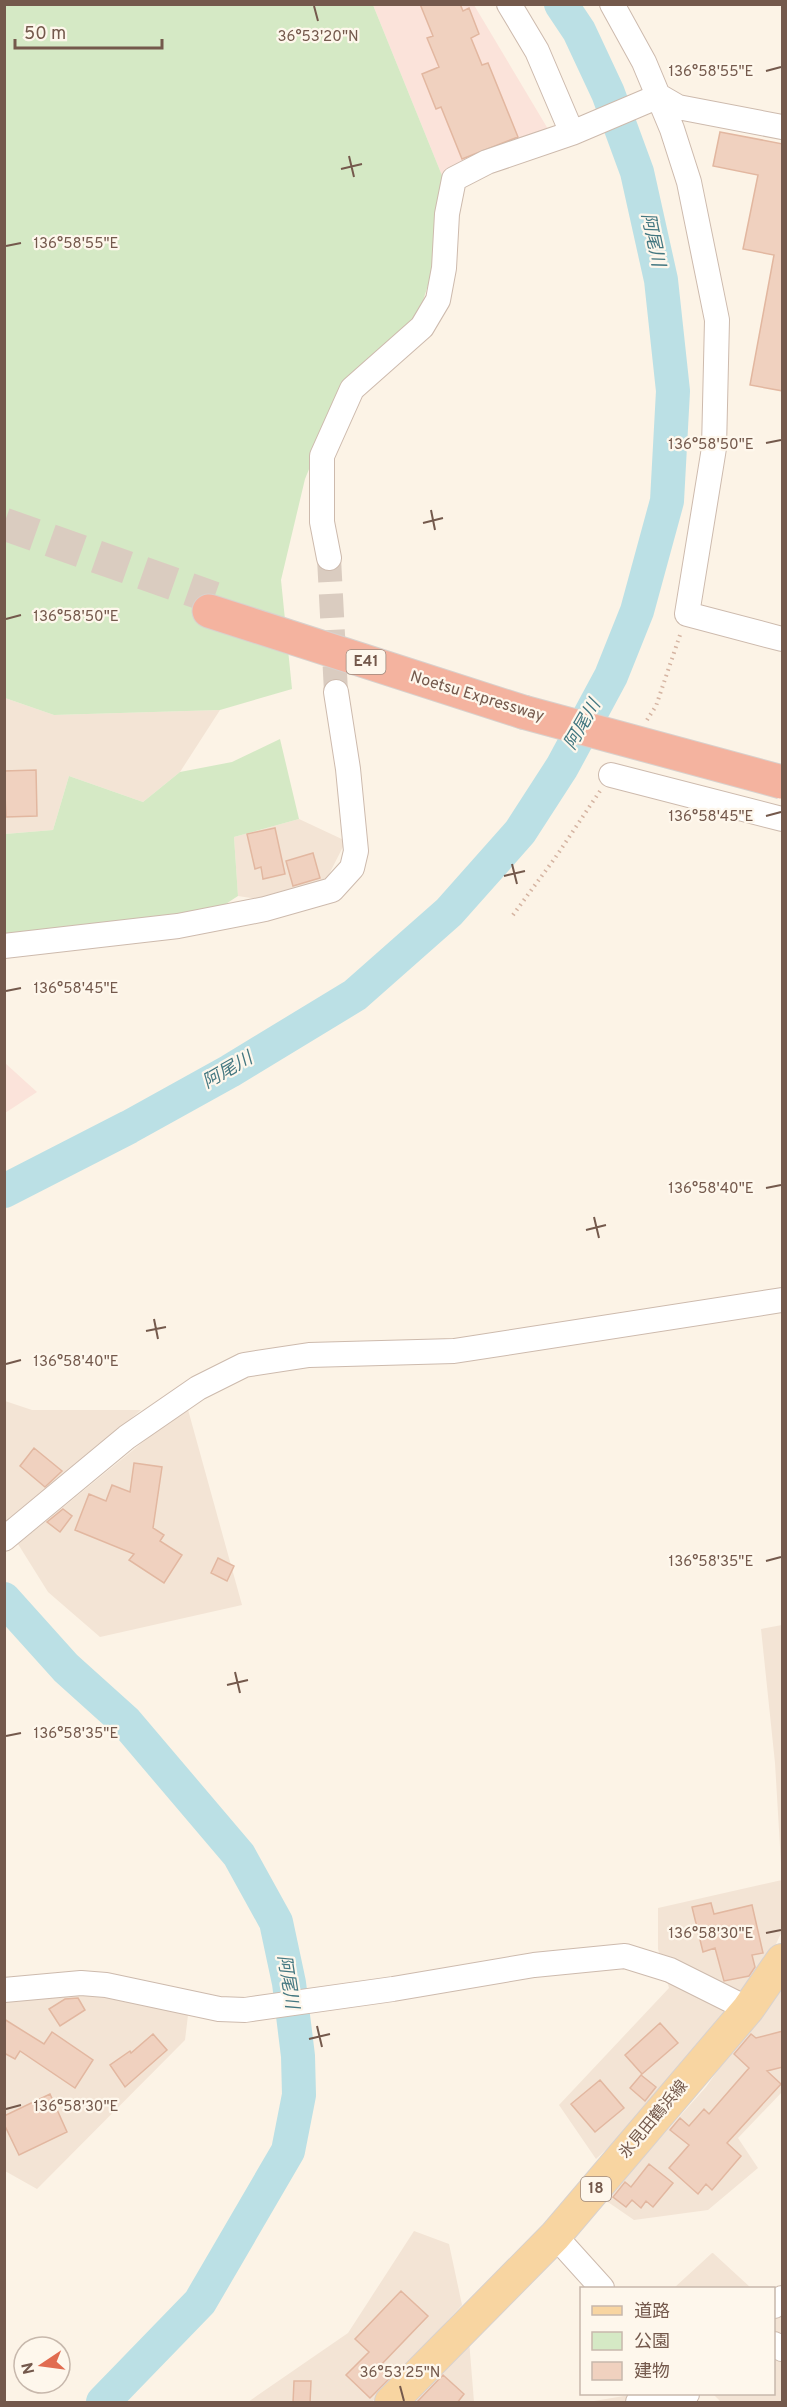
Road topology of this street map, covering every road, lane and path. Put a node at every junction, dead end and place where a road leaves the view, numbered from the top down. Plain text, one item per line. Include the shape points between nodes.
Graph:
1 (509, 4) edge
2 (612, 4) edge
3 (659, 96) junction
4 (783, 127) edge
5 (572, 133) junction
6 (329, 558) tunnel mouth
7 (212, 604) tunnel mouth
8 (783, 639) edge
9 (336, 692) tunnel mouth
10 (525, 706) junction
11 (783, 768) edge
12 (611, 775) dead end
13 (783, 782) edge
14 (783, 819) edge
15 (4, 946) edge
16 (783, 1300) edge
17 (11, 1534) edge
18 (783, 1960) edge
19 (4, 1990) edge
20 (748, 2009) junction
21 (555, 2236) junction
22 (600, 2287) edge
23 (682, 2395) edge
24 (392, 2403) edge
25 (638, 2403) edge

1 - 5 street via 537,51
2 - 3 street
3 - 4 street via 678,107
3 - 5 street
3 - 8 street via 689,182 717,320 714,448 687,614
5 - 6 street via 487,162 454,179 438,300 422,327 352,389 322,456 322,522
7 - 10 highway, Noetsu Expressway / E41 via 427,669
9 - 15 street via 356,852 352,868 332,890 265,909 178,926
10 - 11 highway, Noetsu Expressway / E41
10 - 13 highway, Noetsu Expressway / E41, bridge
12 - 14 street
16 - 17 street via 454,1351 309,1355 244,1365 198,1388 127,1437
18 - 20 main road, 氷見田鶴浜線 / 18
19 - 20 street via 81,1983 106,1985 219,2009 245,2010 534,1965 625,1956 670,1970
20 - 21 main road, 氷見田鶴浜線 / 18
21 - 22 street
21 - 24 main road, 氷見田鶴浜線 / 18
23 - 25 street

